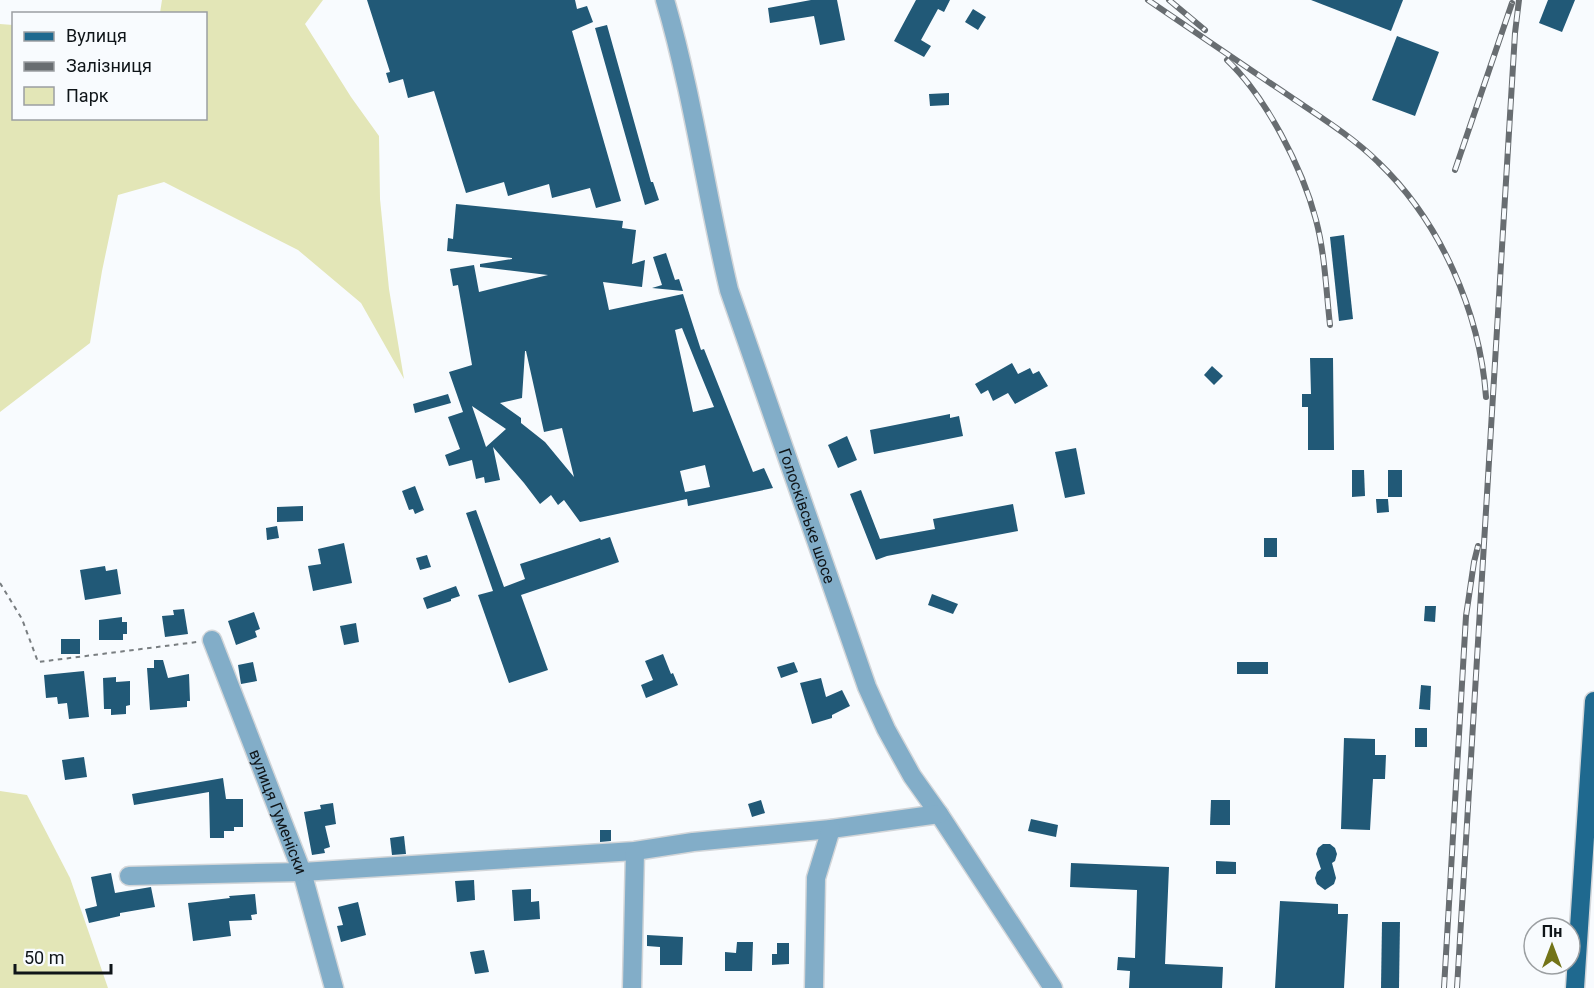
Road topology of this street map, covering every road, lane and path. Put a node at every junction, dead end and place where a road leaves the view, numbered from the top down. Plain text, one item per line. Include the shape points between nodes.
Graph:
1 (664, 0) edge
2 (0, 583) edge
3 (212, 640) joint
4 (1594, 700) edge
5 (1593, 751) edge
6 (939, 814) junction
7 (831, 829) junction
8 (635, 851) junction
9 (302, 872) junction
10 (129, 876) dead end
11 (334, 988) edge
12 (632, 988) edge
13 (814, 988) edge
14 (1053, 988) edge
15 (1575, 988) edge

1 - 6 street, Голосківське шосе via 678,45 724,269 744,336 867,687 912,776
2 - 3 path via 22,619 38,662
3 - 9 street, вулиця Гуменіски
4 - 5 main road
5 - 15 main road
6 - 7 street
6 - 14 street, Голосківське шосе
7 - 8 street
7 - 13 street via 816,878
8 - 9 street
8 - 12 street
9 - 10 street
9 - 11 street, вулиця Гуменіски

